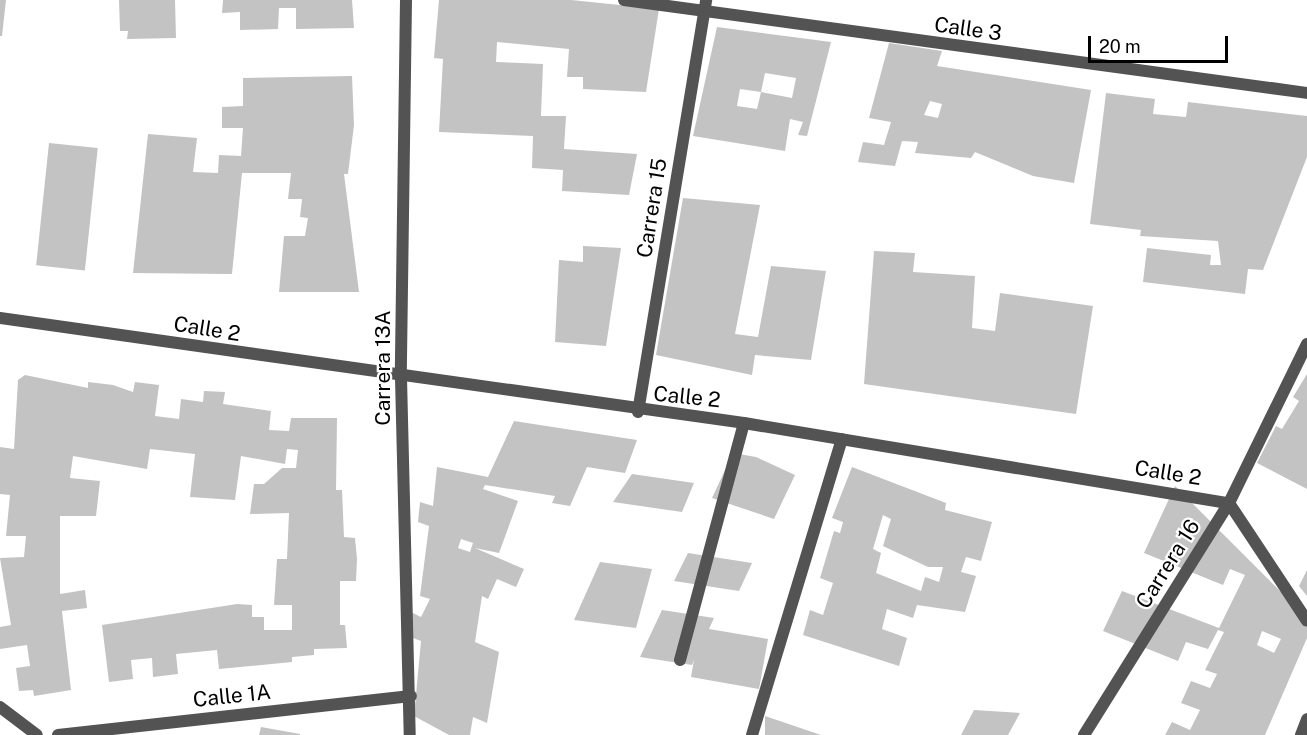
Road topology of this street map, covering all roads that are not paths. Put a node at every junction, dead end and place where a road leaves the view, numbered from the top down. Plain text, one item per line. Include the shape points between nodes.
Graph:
1 (406, 0) edge
2 (624, 0) edge
3 (705, 6) edge
4 (1307, 93) edge
5 (0, 318) edge
6 (1307, 344) edge
7 (401, 378) junction
8 (638, 412) junction
9 (744, 423) junction
10 (843, 439) junction
11 (1229, 503) junction
12 (1307, 621) edge
13 (680, 660) dead end
14 (411, 696) junction
15 (0, 706) edge
16 (1307, 719) edge
17 (37, 735) edge
18 (58, 735) edge
19 (410, 735) edge
20 (752, 735) edge
21 (1084, 735) edge
22 (1301, 735) edge

1 - 7 street, Carrera 13A
2 - 3 street, Calle 3
3 - 4 street, Calle 3
3 - 8 street, Carrera 15
5 - 7 street, Calle 2
6 - 11 street, Carrera 16
7 - 8 street, Calle 2
7 - 14 street, Carrera 13A
8 - 9 street, Calle 2
9 - 10 street, Calle 2
9 - 13 street
10 - 11 street, Calle 2
10 - 20 street
11 - 12 street
11 - 21 street, Carrera 16
14 - 18 street, Calle 1A
14 - 19 street, Carrera 13A
15 - 17 street
16 - 22 street

